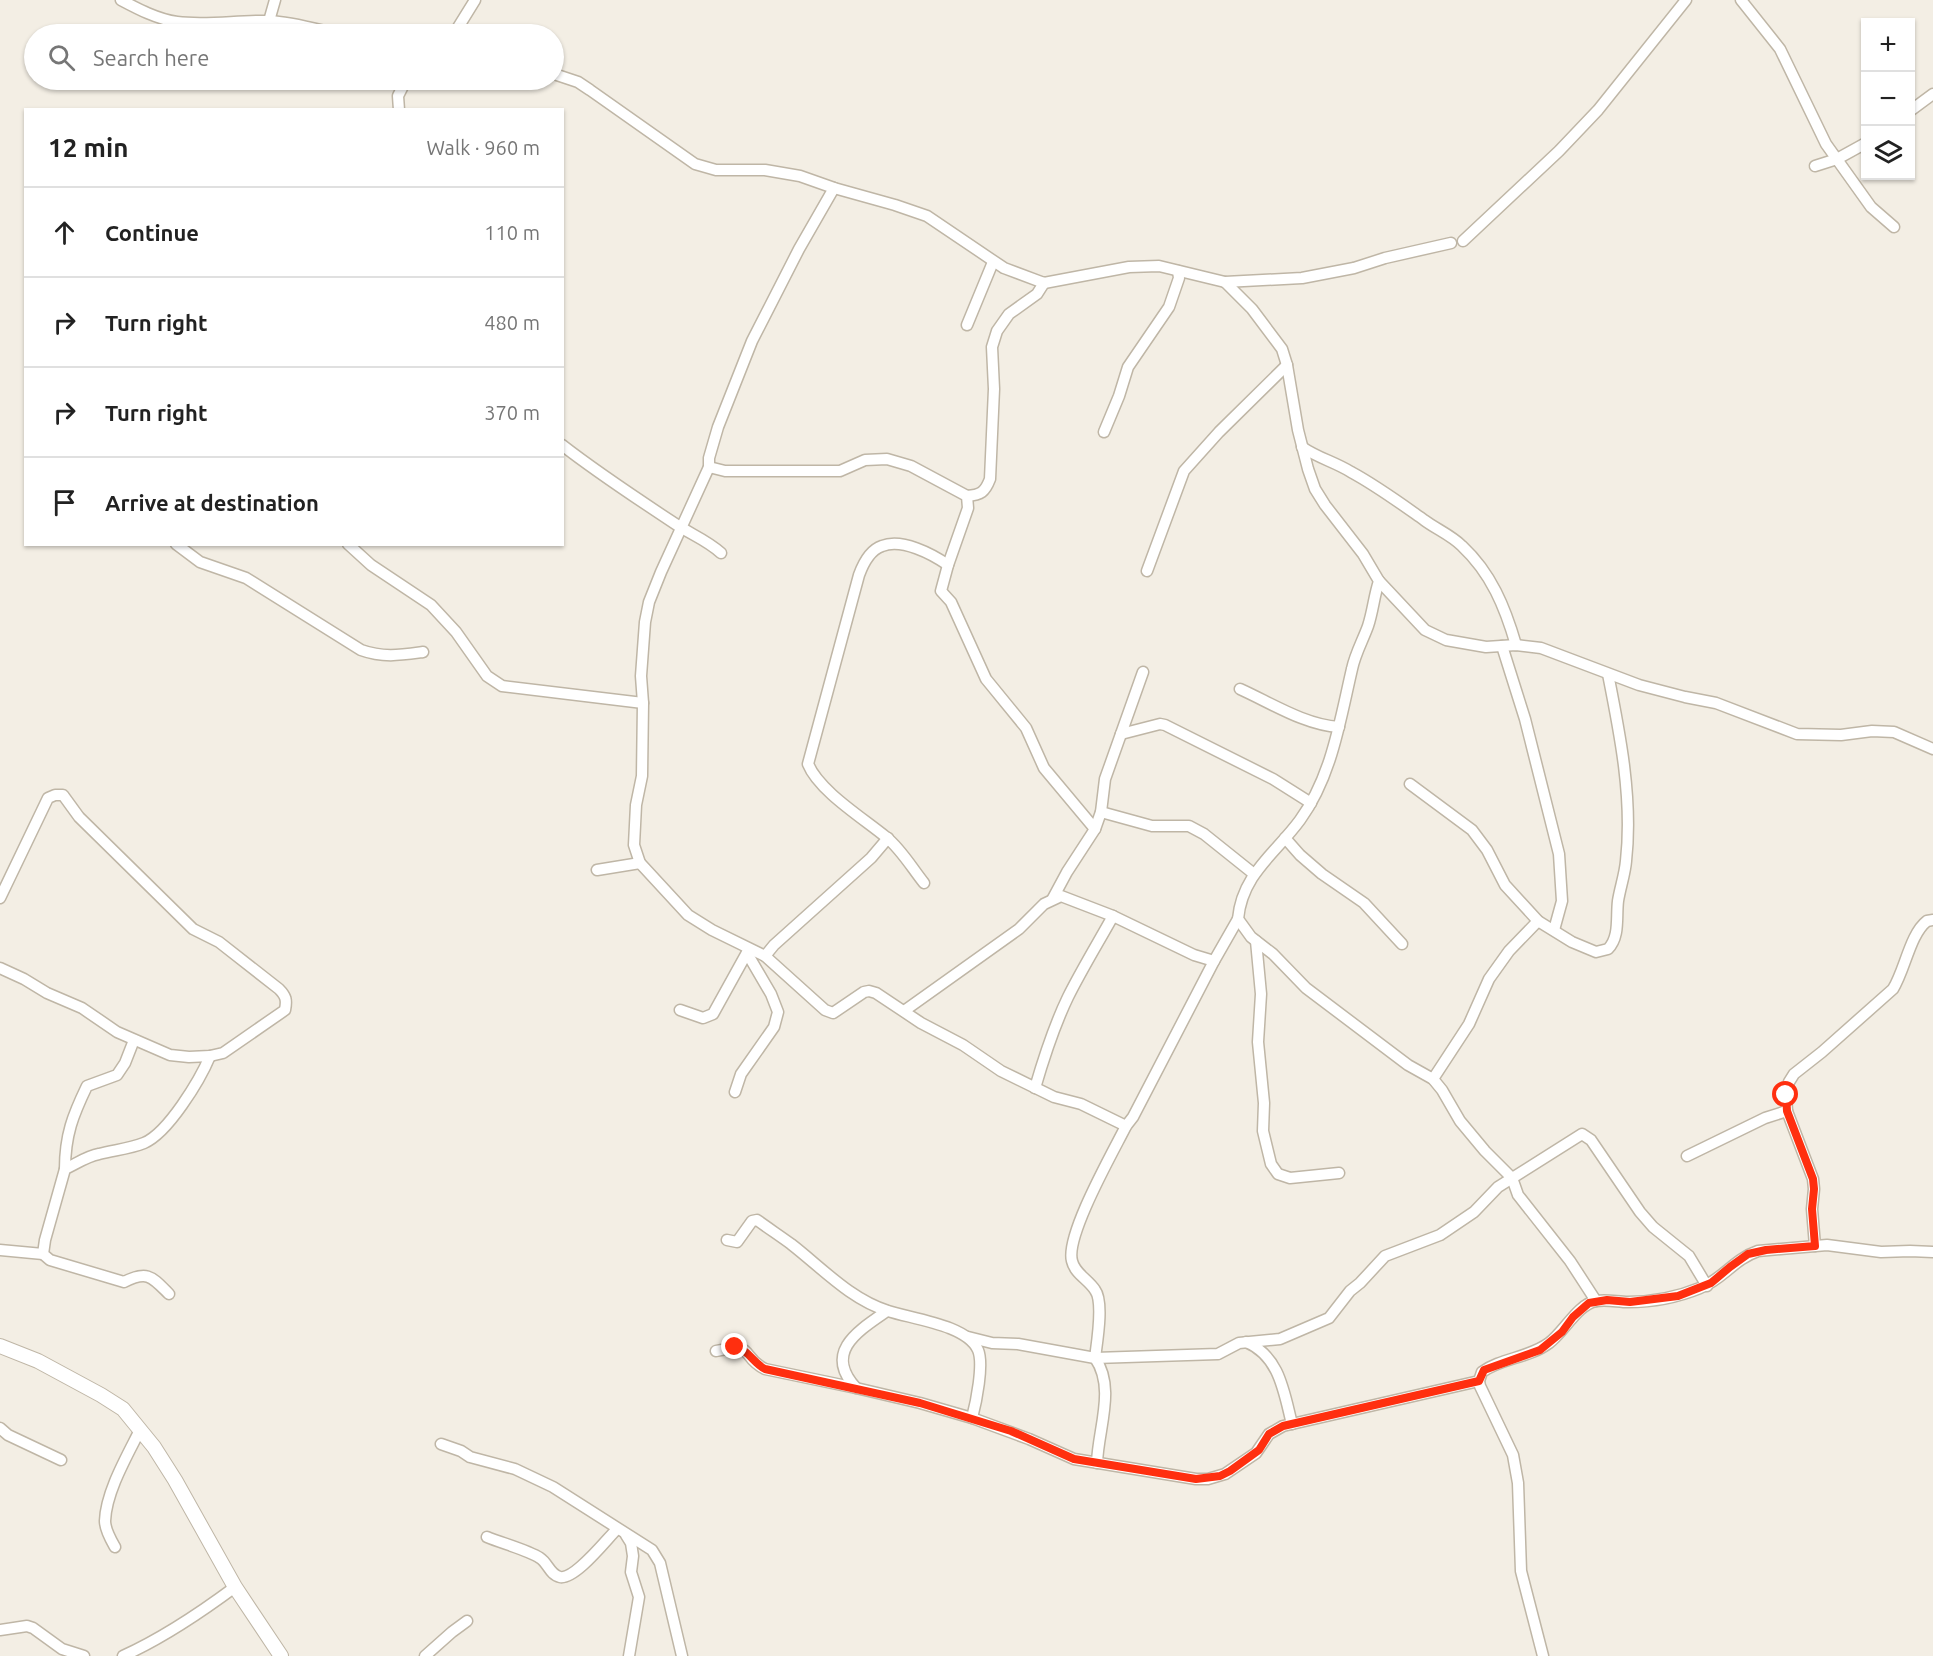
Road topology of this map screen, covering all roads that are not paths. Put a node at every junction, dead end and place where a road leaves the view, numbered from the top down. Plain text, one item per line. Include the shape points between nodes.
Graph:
1 (121, 0) edge
2 (275, 0) edge
3 (475, 0) edge
4 (1686, 0) edge
5 (1741, 0) edge
6 (270, 21) junction
7 (290, 24) edge
8 (460, 24) edge
9 (564, 77) edge
10 (401, 90) edge
11 (1933, 94) edge
12 (399, 108) edge
13 (1915, 108) edge
14 (1861, 146) edge
15 (1837, 159) junction
16 (1815, 166) dead end
17 (834, 188) junction
18 (1894, 227) dead end
19 (1463, 241) dead end
20 (1451, 243) dead end
21 (993, 261) junction
22 (1178, 271) junction
23 (1225, 282) junction
24 (1044, 283) junction
25 (967, 325) dead end
26 (1287, 365) junction
27 (1104, 432) dead end
28 (564, 447) edge
29 (1302, 447) junction
30 (709, 467) junction
31 (967, 496) junction
32 (681, 528) junction
33 (179, 546) edge
34 (350, 546) edge
35 (721, 553) dead end
36 (948, 565) junction
37 (1147, 571) dead end
38 (1379, 581) junction
39 (1516, 645) junction
40 (1502, 646) junction
41 (423, 652) dead end
42 (1143, 672) dead end
43 (1608, 674) junction
44 (1240, 689) dead end
45 (644, 703) junction
46 (1339, 727) junction
47 (1121, 734) junction
48 (1933, 749) edge
49 (1410, 784) dead end
50 (1311, 802) junction
51 (1101, 812) junction
52 (1095, 829) junction
53 (888, 838) junction
54 (1285, 838) junction
55 (640, 863) junction
56 (597, 870) dead end
57 (1254, 874) junction
58 (924, 883) dead end
59 (0, 898) edge
60 (1053, 898) junction
61 (1113, 916) junction
62 (1238, 919) junction
63 (1933, 920) edge
64 (1538, 921) junction
65 (1554, 930) junction
66 (1256, 941) junction
67 (1402, 944) dead end
68 (748, 951) junction
69 (765, 956) junction
70 (1214, 961) junction
71 (0, 968) edge
72 (680, 1010) dead end
73 (904, 1011) junction
74 (134, 1040) junction
75 (210, 1056) junction
76 (1433, 1079) junction
77 (1035, 1088) junction
78 (735, 1092) dead end
79 (1787, 1111) junction
80 (1126, 1126) junction
81 (1687, 1156) dead end
82 (65, 1168) junction
83 (1339, 1173) dead end
84 (1512, 1178) junction
85 (727, 1240) dead end
86 (1815, 1246) junction
87 (0, 1250) edge
88 (1933, 1252) edge
89 (43, 1254) junction
90 (1707, 1286) junction
91 (169, 1294) dead end
92 (1596, 1301) junction
93 (887, 1311) junction
94 (968, 1337) junction
95 (1245, 1342) junction
96 (0, 1346) edge
97 (716, 1351) dead end
98 (1095, 1358) junction
99 (1479, 1381) junction
100 (856, 1388) junction
101 (972, 1418) junction
102 (1292, 1424) junction
103 (0, 1428) edge
104 (140, 1430) junction
105 (441, 1444) dead end
106 (62, 1460) dead end
107 (1097, 1463) junction
108 (621, 1532) junction
109 (487, 1537) dead end
110 (115, 1547) dead end
111 (235, 1587) junction
112 (467, 1621) dead end
113 (0, 1630) edge
114 (84, 1656) edge
115 (123, 1656) edge
116 (281, 1656) edge
117 (425, 1656) edge
118 (629, 1656) edge
119 (682, 1656) edge
120 (1543, 1656) edge

1 - 6 street via 175,22
2 - 6 street
3 - 8 street
4 - 19 street via 1598,110
5 - 15 street via 1780,49 1818,129
6 - 7 street
9 - 17 street via 578,82 695,164 716,170 781,172
10 - 12 street
11 - 13 street
14 - 15 street
15 - 16 street
15 - 18 street via 1871,207
17 - 21 street via 927,216
17 - 30 street via 752,341 718,427
20 - 23 street via 1302,278
21 - 24 street
21 - 25 street
22 - 23 street
22 - 24 street via 1159,266 1129,267
22 - 27 street via 1169,307 1128,367
23 - 26 street via 1276,339
24 - 31 street via 996,331 992,347 990,479 986,490
26 - 29 street
26 - 37 street via 1184,471
28 - 32 street
29 - 38 street via 1325,505
29 - 39 street via 1386,492 1461,546 1499,594
30 - 31 street via 725,471 840,471 865,460 887,459 911,466
30 - 32 street
31 - 36 street via 968,508
32 - 35 street
32 - 45 street via 649,602 640,676
33 - 41 street via 200,562 246,578 361,650 389,657
34 - 45 street via 371,565 431,605 487,676 502,686
36 - 52 street via 941,591 951,602 986,679 1026,728 1044,768
36 - 53 street via 933,554 898,545 883,545 863,564 809,758 812,773 848,808
38 - 40 street via 1433,635 1473,645
38 - 46 street via 1368,626 1352,665
39 - 40 street
39 - 43 street via 1558,653
40 - 65 street via 1559,854 1562,901
42 - 47 street
43 - 48 street via 1716,703 1797,734 1894,732
43 - 65 street via 1621,743 1627,820 1616,936 1608,949 1596,952
44 - 46 street via 1302,717
45 - 55 street via 642,776 633,846
46 - 50 street via 1329,764
47 - 50 street via 1165,725
47 - 51 street via 1105,780
49 - 64 street via 1472,830 1505,885
50 - 54 street
51 - 52 street
51 - 57 street via 1152,826 1189,826
52 - 60 street
53 - 58 street
53 - 69 street
54 - 57 street
54 - 67 street via 1322,874 1364,903
55 - 56 street
55 - 68 street via 688,915
57 - 62 street
59 - 75 street via 48,798 63,795 80,817 193,929 219,942 285,996 285,1010 223,1053
60 - 61 street via 1061,896
60 - 73 street via 1019,930
61 - 70 street
61 - 77 street via 1067,1000
62 - 66 street
62 - 70 street
63 - 79 street via 1921,927 1893,989 1794,1074 1787,1088
64 - 65 street
64 - 76 street via 1489,978 1469,1024
66 - 76 street via 1306,988 1408,1065
66 - 83 street via 1262,994 1258,1042 1263,1131 1271,1164 1278,1174 1290,1178
68 - 69 street
68 - 72 street via 713,1014 703,1018
68 - 78 street via 778,1012 774,1027 741,1074
69 - 73 street via 825,1010 833,1013 869,991
70 - 80 street
71 - 74 street via 82,1008
73 - 77 street
74 - 75 street via 170,1054
74 - 82 street via 117,1075 87,1086 65,1144
75 - 82 street via 190,1093 145,1143 98,1154
76 - 84 street via 1460,1121
77 - 80 street
79 - 81 street
79 - 86 street via 1813,1179
80 - 98 street via 1071,1245 1072,1263 1096,1291 1100,1318
82 - 89 street
84 - 90 street via 1579,1134 1586,1135 1640,1212 1689,1257
84 - 92 street via 1518,1194
84 - 95 street via 1474,1212 1440,1235 1385,1256 1329,1318 1280,1339
85 - 93 street via 737,1242 752,1221 757,1220 833,1280
86 - 88 street
86 - 90 street via 1748,1254
87 - 89 street
89 - 91 street via 50,1260 124,1282 146,1275
90 - 92 street via 1662,1299
92 - 99 street via 1589,1303 1540,1350 1484,1370
93 - 94 street
93 - 100 street via 846,1345 842,1362
94 - 98 street
94 - 101 street via 981,1361
95 - 98 street via 1218,1354
95 - 102 street via 1263,1352 1273,1364 1281,1378
96 - 104 street via 38,1361 101,1395 123,1410
97 - 100 street via 740,1348 765,1369
98 - 107 street via 1105,1382
99 - 102 street
99 - 120 street via 1513,1455 1518,1483 1521,1571
100 - 101 street
101 - 107 street via 1065,1456
102 - 107 street via 1269,1434 1256,1453 1214,1478 1196,1479
103 - 106 street
104 - 110 street via 109,1499 105,1522
104 - 111 street via 175,1480
105 - 108 street via 535,1477
108 - 109 street via 569,1577 553,1573 541,1558
108 - 118 street via 632,1543 631,1572 639,1597
108 - 119 street via 652,1550 660,1563
111 - 115 street via 190,1619
111 - 116 street
112 - 117 street
113 - 114 street via 27,1626 62,1649

